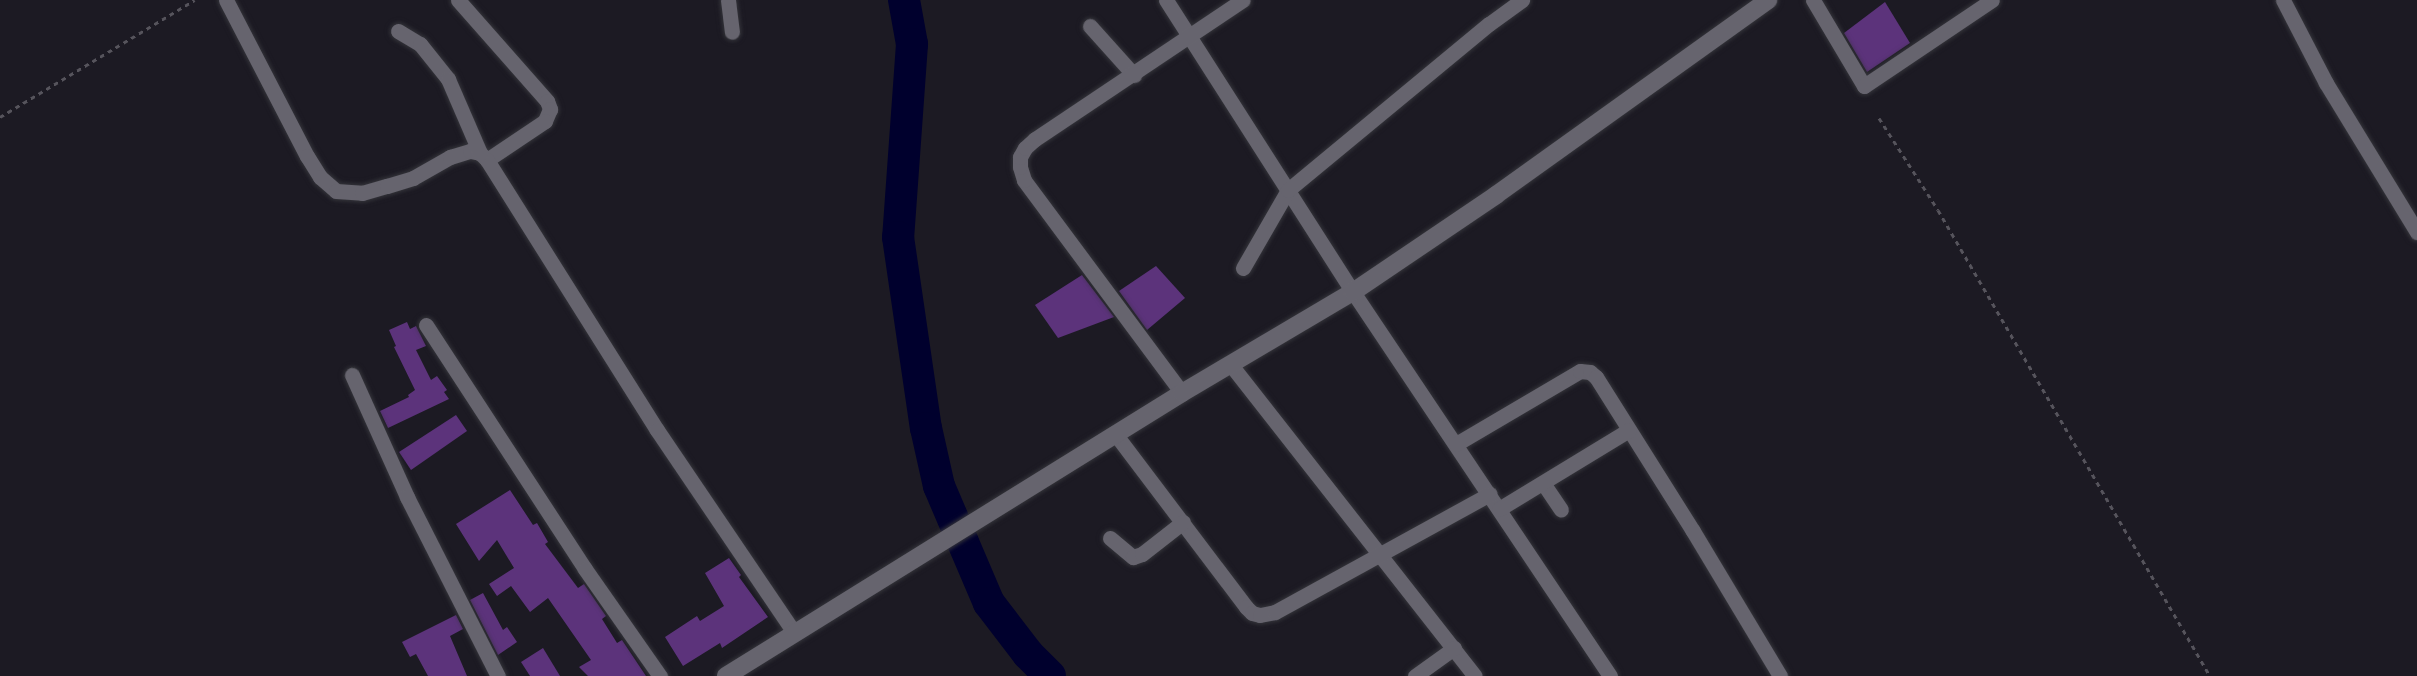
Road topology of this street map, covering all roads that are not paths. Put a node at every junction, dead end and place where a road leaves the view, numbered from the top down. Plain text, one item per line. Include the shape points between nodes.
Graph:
1 (226, 0) edge
2 (458, 0) edge
3 (728, 0) edge
4 (1166, 0) edge
5 (1243, 0) edge
6 (1522, 0) edge
7 (1813, 0) edge
8 (1992, 0) edge
9 (2283, 0) edge
10 (1758, 3) edge
11 (1090, 26) dead end
12 (398, 31) dead end
13 (732, 32) dead end
14 (1187, 37) junction
15 (1134, 75) junction
16 (484, 156) junction
17 (1288, 190) junction
18 (2417, 232) edge
19 (1243, 268) dead end
20 (1353, 292) junction
21 (426, 325) dead end
22 (1231, 365) junction
23 (352, 375) dead end
24 (1182, 393) junction
25 (1629, 430) junction
26 (1116, 435) junction
27 (1456, 444) junction
28 (1543, 483) junction
29 (1490, 494) junction
30 (1499, 509) junction
31 (1561, 510) dead end
32 (1183, 522) junction
33 (1110, 538) dead end
34 (1380, 555) junction
35 (794, 632) junction
36 (1454, 648) junction
37 (737, 674) edge
38 (498, 676) edge
39 (660, 676) edge
40 (1415, 676) edge
41 (1475, 676) edge
42 (1610, 676) edge
43 (1780, 676) edge

1 - 16 street via 307,156 320,177 336,191 362,193 412,178 450,157 470,152
2 - 16 street via 550,109 545,121
3 - 13 street
4 - 14 street
5 - 14 street
6 - 17 street
7 - 8 street via 1864,86
9 - 18 street via 2326,83
10 - 20 main road via 1505,189
11 - 15 street
12 - 16 street via 420,44 448,79
14 - 15 street
14 - 17 street
15 - 24 street via 1035,139 1025,148 1020,167 1024,180 1060,231
16 - 35 street via 657,430
17 - 19 street
17 - 20 street
20 - 22 main road
20 - 27 street
21 - 39 street via 585,569
22 - 24 main road
22 - 34 street
23 - 38 street via 412,507
24 - 26 main road
25 - 27 street via 1596,377 1586,370
25 - 28 street
25 - 43 street
26 - 32 street
26 - 35 main road
27 - 29 street
28 - 30 street
28 - 31 street
29 - 30 street
29 - 34 street
30 - 42 street
32 - 33 street via 1133,557
32 - 34 street via 1246,607 1260,615 1275,612
34 - 36 street
35 - 37 main road
36 - 40 street
36 - 41 street

